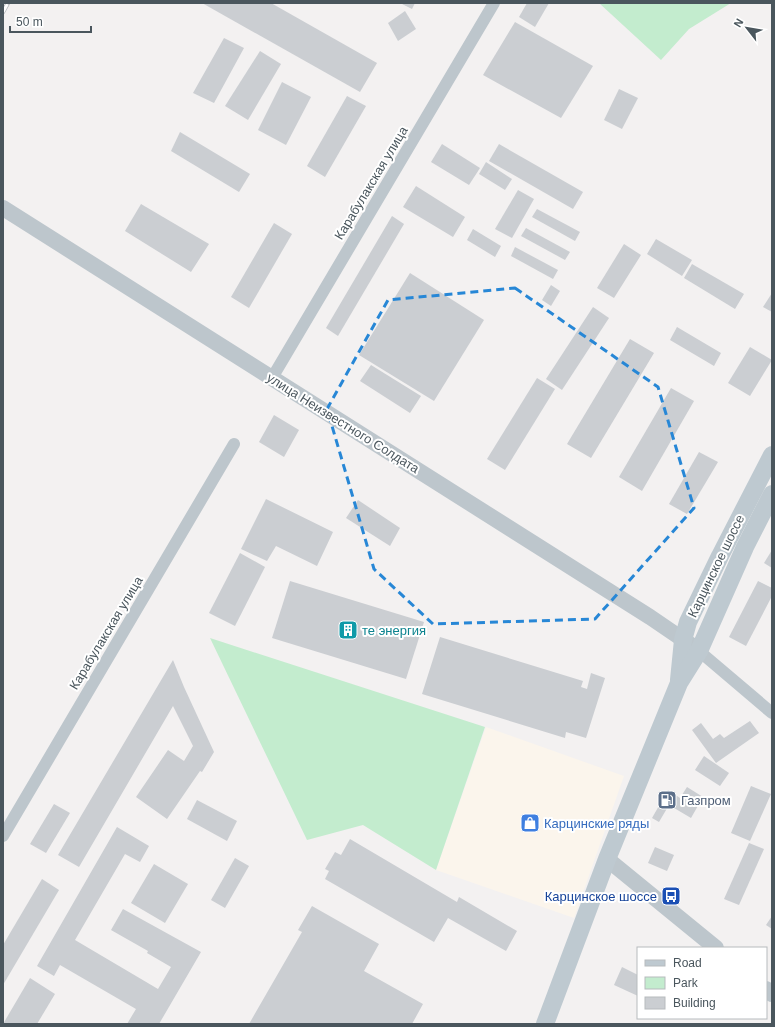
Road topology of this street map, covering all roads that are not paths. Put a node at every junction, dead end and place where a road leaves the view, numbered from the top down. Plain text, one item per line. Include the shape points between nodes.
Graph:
1 (494, 3) edge
2 (3, 208) edge
3 (272, 378) junction
4 (234, 444) dead end
5 (772, 455) edge
6 (772, 494) edge
7 (683, 640) junction
8 (699, 651) junction
9 (679, 683) junction
10 (772, 713) edge
11 (3, 836) edge
12 (607, 859) junction
13 (715, 947) edge
14 (545, 1024) edge

1 - 3 street, Карабулакская улица
2 - 3 street, улица Неизвестного Солдата
3 - 7 street, улица Неизвестного Солдата
4 - 11 street, Карабулакская улица
5 - 7 main road, Карцинское шоссе via 688,622
6 - 8 main road, Карцинское шоссе via 745,547
7 - 8 street, улица Неизвестного Солдата
7 - 9 main road, Карцинское шоссе
8 - 9 main road, Карцинское шоссе
8 - 10 street
9 - 12 main road, Карцинское шоссе
12 - 13 street
12 - 14 main road, Карцинское шоссе

